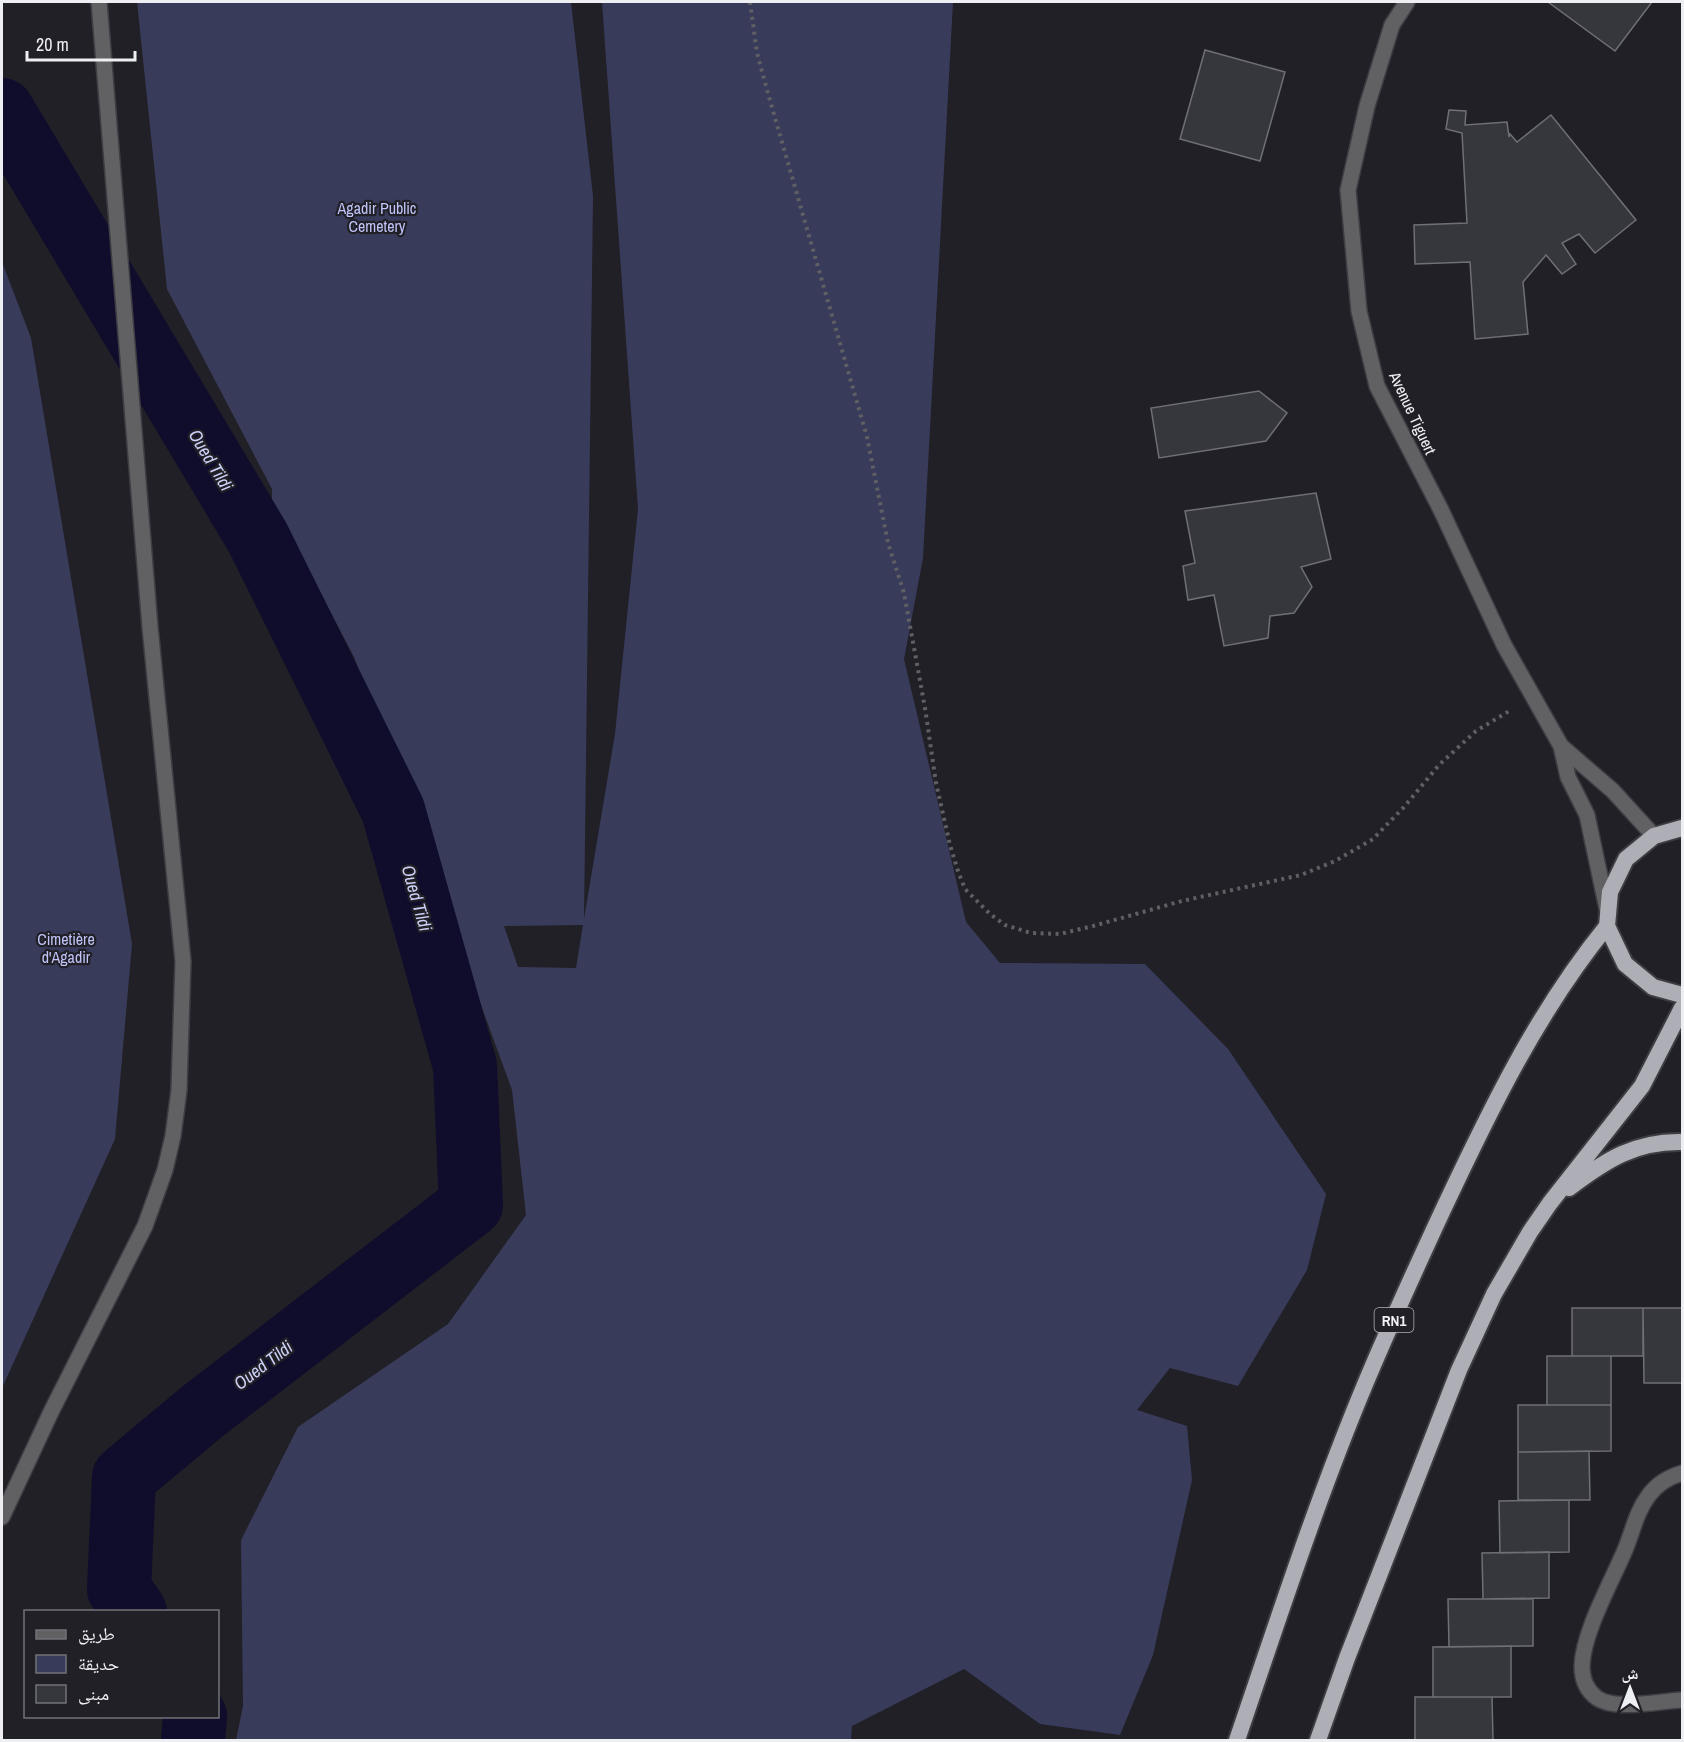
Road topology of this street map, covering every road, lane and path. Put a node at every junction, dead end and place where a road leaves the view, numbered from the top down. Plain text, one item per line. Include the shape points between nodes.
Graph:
1 (99, 2) edge
2 (750, 2) edge
3 (1407, 2) edge
4 (1532, 696) junction
5 (1561, 746) junction
6 (1682, 828) edge
7 (1654, 836) junction
8 (1607, 918) junction
9 (1683, 994) edge
10 (1683, 1008) edge
11 (1683, 1142) edge
12 (1550, 1203) junction
13 (1683, 1473) edge
14 (2, 1517) edge
15 (1683, 1700) edge
16 (1237, 1740) edge
17 (1318, 1740) edge

1 - 14 street via 137,480 183,961 179,1090 165,1170 145,1226
2 - 4 path via 757,53 867,437 888,543 906,604 950,845 965,889 978,904 1005,925 1031,933 1060,934 1182,901 1301,875 1373,839 1439,765 1476,731
3 - 4 street, Avenue Tiguert via 1392,25 1367,105 1348,190 1359,311 1377,386
4 - 5 street, Avenue Tiguert
5 - 7 street, Avenue Tiguert via 1613,791
5 - 8 street, Avenue Tiguert via 1568,777 1587,815
6 - 7 highway, RN1
7 - 8 highway, RN1 via 1626,858 1610,892
8 - 9 highway via 1625,964 1653,987
8 - 16 highway, RN1 via 1513,1067 1424,1252 1366,1383 1316,1511
10 - 12 highway via 1642,1086
11 - 12 highway via 1643,1145 1617,1155
12 - 17 highway via 1494,1294 1458,1370
13 - 15 street via 1660,1483 1637,1514 1593,1623 1582,1666 1589,1691 1603,1701 1625,1704

